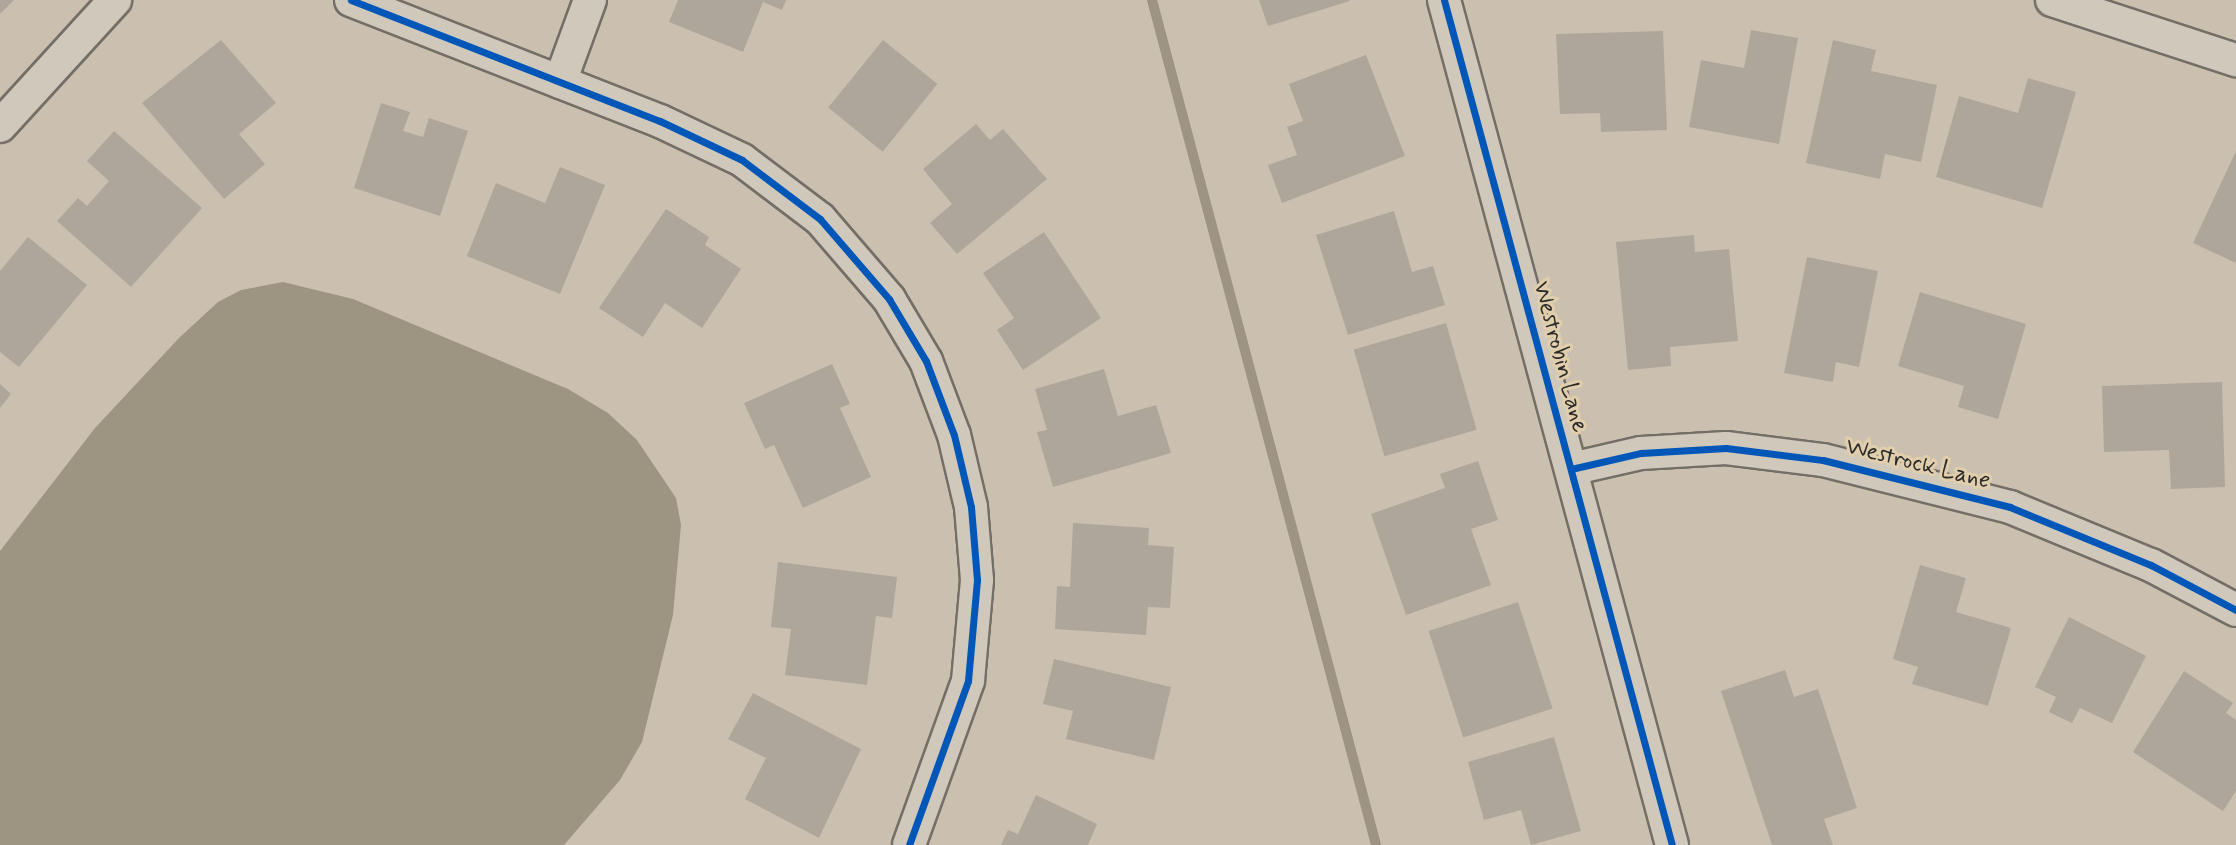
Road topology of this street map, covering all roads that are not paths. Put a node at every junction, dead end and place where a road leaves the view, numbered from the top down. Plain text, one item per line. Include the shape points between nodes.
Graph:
1 (115, 0) edge
2 (351, 0) edge
3 (590, 0) edge
4 (1444, 0) edge
5 (2052, 0) edge
6 (2236, 60) edge
7 (560, 82) junction
8 (0, 126) edge
9 (1570, 469) junction
10 (2236, 610) edge
11 (909, 845) edge
12 (1672, 845) edge

1 - 8 street
2 - 7 street
3 - 7 street
4 - 9 street, Westrobin Lane
5 - 6 street
7 - 11 street via 714,144 771,179 820,219 869,273 926,361 954,435 971,507 976,619 959,714
9 - 10 street, Westrock Lane via 1641,453 1715,449 1823,460 2010,508 2114,548
9 - 12 street, Westrobin Lane

